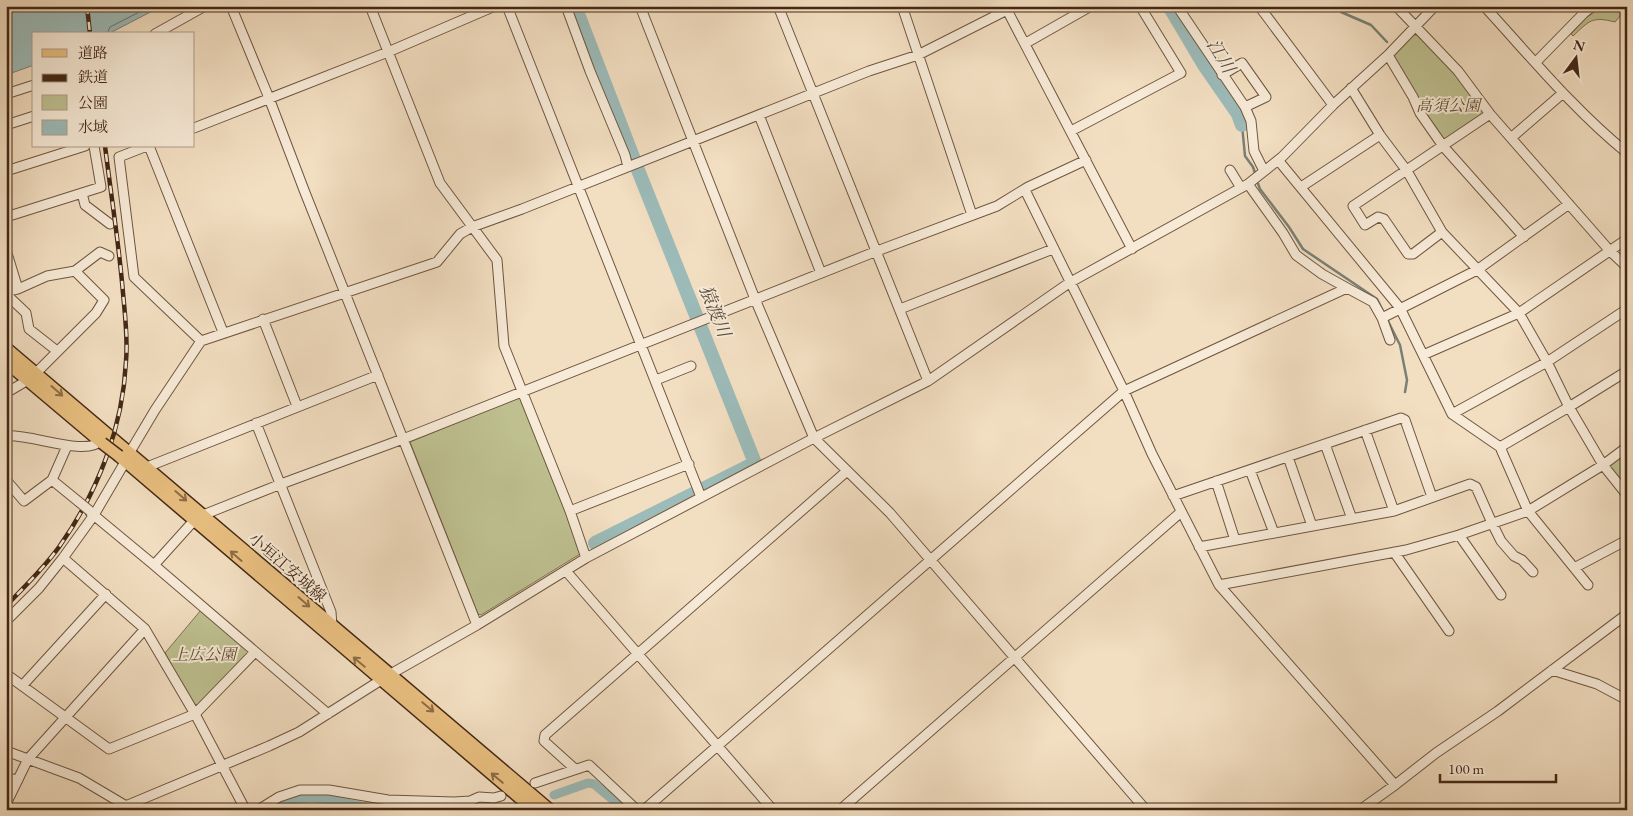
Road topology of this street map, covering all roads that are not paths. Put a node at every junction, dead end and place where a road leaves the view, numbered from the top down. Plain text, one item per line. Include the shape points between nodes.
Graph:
1 (205, 6) edge
2 (231, 6) edge
3 (370, 6) edge
4 (495, 6) edge
5 (507, 6) edge
6 (566, 6) edge
7 (640, 6) edge
8 (778, 6) edge
9 (902, 6) edge
10 (1091, 6) edge
11 (1140, 6) edge
12 (1177, 6) edge
13 (1259, 6) edge
14 (1396, 6) edge
15 (1435, 6) edge
16 (1484, 6) edge
17 (1593, 6) edge
18 (1006, 8) edge
19 (1581, 10) edge
20 (1415, 27) junction
21 (159, 32) edge
22 (1026, 43) junction
23 (388, 52) junction
24 (1388, 54) junction
25 (918, 55) junction
26 (1536, 62) junction
27 (1222, 75) junction
28 (32, 85) edge
29 (1351, 88) junction
30 (813, 93) junction
31 (1563, 93) junction
32 (6, 94) edge
33 (269, 98) junction
34 (1333, 105) junction
35 (1245, 106) junction
36 (759, 114) junction
37 (1490, 114) junction
38 (32, 117) edge
39 (6, 125) edge
40 (195, 128) edge
41 (1071, 131) junction
42 (1380, 135) junction
43 (1511, 138) junction
44 (694, 141) junction
45 (1443, 146) junction
46 (79, 148) edge
47 (94, 148) edge
48 (143, 148) edge
49 (149, 148) edge
50 (1627, 153) edge
51 (1086, 160) junction
52 (1278, 160) junction
53 (628, 167) junction
54 (1230, 170) dead end
55 (6, 171) edge
56 (1264, 171) junction
57 (1407, 171) junction
58 (1244, 186) junction
59 (578, 187) junction
60 (1301, 188) junction
61 (1025, 190) junction
62 (82, 193) junction
63 (1569, 204) junction
64 (972, 215) junction
65 (6, 217) edge
66 (110, 224) dead end
67 (472, 227) junction
68 (1442, 232) junction
69 (1524, 237) junction
70 (1627, 239) edge
71 (1132, 248) junction
72 (1053, 249) junction
73 (6, 250) edge
74 (877, 251) junction
75 (1610, 251) junction
76 (109, 256) dead end
77 (1627, 267) edge
78 (75, 270) junction
79 (1477, 270) junction
80 (822, 272) junction
81 (1069, 282) junction
82 (1347, 288) junction
83 (18, 289) junction
84 (345, 291) junction
85 (6, 293) edge
86 (755, 299) junction
87 (1400, 308) junction
88 (900, 310) junction
89 (1627, 310) edge
90 (1519, 313) junction
91 (1382, 318) junction
92 (263, 319) junction
93 (223, 332) junction
94 (201, 340) junction
95 (1390, 340) dead end
96 (641, 345) junction
97 (6, 348) edge
98 (57, 351) junction
99 (1423, 355) junction
100 (6, 362) edge
101 (1547, 362) junction
102 (691, 366) dead end
103 (1627, 370) edge
104 (378, 375) junction
105 (32, 377) junction
106 (656, 380) junction
107 (928, 380) junction
108 (1124, 391) junction
109 (523, 392) junction
110 (6, 393) edge
111 (297, 406) junction
112 (1569, 407) junction
113 (1452, 414) junction
114 (256, 423) junction
115 (1366, 430) junction
116 (6, 436) edge
117 (814, 438) junction
118 (403, 439) junction
119 (101, 442) junction
120 (1325, 444) junction
121 (67, 446) junction
122 (1500, 447) junction
123 (1627, 447) edge
124 (125, 457) junction
125 (1288, 457) junction
126 (689, 464) junction
127 (1603, 465) junction
128 (147, 467) junction
129 (1250, 470) junction
130 (847, 471) junction
131 (6, 480) edge
132 (52, 480) junction
133 (1216, 481) junction
134 (281, 484) junction
135 (700, 493) junction
136 (1627, 495) edge
137 (1173, 496) junction
138 (1432, 497) junction
139 (570, 511) junction
140 (1394, 511) junction
141 (1528, 511) junction
142 (1182, 512) junction
143 (92, 513) junction
144 (198, 518) junction
145 (1352, 519) junction
146 (1492, 524) junction
147 (1312, 526) junction
148 (1274, 534) junction
149 (1459, 534) junction
150 (1235, 540) junction
151 (1627, 540) edge
152 (1199, 547) junction
153 (1394, 552) junction
154 (63, 558) junction
155 (586, 558) junction
156 (930, 561) junction
157 (154, 565) junction
158 (1574, 568) junction
159 (566, 571) junction
160 (1534, 572) dead end
161 (1219, 585) junction
162 (1588, 585) dead end
163 (106, 594) junction
164 (1502, 595) dead end
165 (1627, 614) edge
166 (6, 621) edge
167 (478, 625) junction
168 (332, 626) junction
169 (145, 629) junction
170 (1449, 632) dead end
171 (255, 652) junction
172 (636, 654) junction
173 (1015, 657) junction
174 (1552, 670) junction
175 (6, 674) edge
176 (385, 677) junction
177 (22, 686) junction
178 (1627, 700) edge
179 (195, 714) junction
180 (328, 714) junction
181 (65, 717) junction
182 (717, 744) junction
183 (6, 751) edge
184 (28, 759) junction
185 (223, 765) junction
186 (575, 769) junction
187 (6, 778) edge
188 (18, 780) junction
189 (535, 783) dead end
190 (1395, 785) junction
191 (501, 796) dead end
192 (6, 804) edge
193 (470, 806) edge
194 (129, 808) edge
195 (116, 810) edge
196 (248, 810) edge
197 (258, 810) edge
198 (534, 810) edge
199 (549, 810) edge
200 (637, 810) edge
201 (644, 810) edge
202 (773, 810) edge
203 (840, 810) edge
204 (1146, 810) edge
205 (1360, 810) edge

1 - 21 street
2 - 33 street
3 - 23 street
4 - 23 street
5 - 59 street
6 - 53 street
7 - 44 street
8 - 30 street
9 - 25 street
10 - 22 street
11 - 41 street via 1181,73
12 - 27 street
13 - 34 street
14 - 20 street
15 - 20 street
16 - 26 street
17 - 19 street
18 - 22 street
18 - 25 street
19 - 26 street
20 - 24 street
20 - 37 street via 1458,71
22 - 41 street
23 - 33 street
23 - 67 street via 440,183
24 - 29 street
24 - 45 street via 1420,113
25 - 30 street
25 - 64 street
26 - 31 street
27 - 35 street
27 - 35 street via 1242,63 1266,97
28 - 32 street
29 - 34 street
29 - 42 street
30 - 36 street
30 - 74 street
31 - 43 street
31 - 50 street
33 - 40 street
33 - 84 street
34 - 52 street
35 - 56 street via 1251,121 1254,151
36 - 44 street
36 - 80 street
37 - 43 street
37 - 45 street
38 - 39 street
41 - 51 street
42 - 57 street
42 - 60 street
43 - 63 street
44 - 53 street
44 - 86 street
45 - 57 street
45 - 69 street
46 - 55 street
47 - 62 street via 101,187
48 - 94 street via 119,157 134,277
49 - 93 street
51 - 61 street
51 - 71 street
52 - 56 street
52 - 60 street
53 - 59 street
54 - 58 street
56 - 58 street
57 - 68 street
57 - 68 street via 1353,206 1366,225 1378,218 1384,219 1408,254 1413,254
58 - 71 street
58 - 82 street via 1283,233 1296,255
59 - 67 street
59 - 96 street
60 - 87 street
61 - 64 street via 997,206
61 - 72 street
62 - 65 street
62 - 66 street via 85,206
63 - 69 street
63 - 75 street
64 - 74 street
67 - 84 street via 460,234 437,262
67 - 109 street via 497,260 504,346
68 - 79 street
69 - 79 street
70 - 75 street
71 - 81 street
72 - 81 street
72 - 88 street
73 - 83 street
74 - 80 street
74 - 88 street
75 - 77 street
75 - 90 street
76 - 78 street via 100,252
78 - 83 street via 47,276
78 - 98 street via 104,300 96,314
79 - 87 street
79 - 90 street
80 - 86 street
81 - 107 street
81 - 108 street
82 - 91 street via 1373,302
82 - 108 street
83 - 85 street
84 - 92 street
84 - 104 street
85 - 98 street via 26,313 29,328
86 - 96 street
86 - 117 street
87 - 91 street
87 - 99 street
88 - 107 street
89 - 101 street
90 - 99 street
90 - 101 street
91 - 95 street
92 - 93 street
92 - 111 street
93 - 94 street
94 - 124 street
96 - 106 street
96 - 109 street
97 - 105 main road, 小垣江安城線
98 - 105 street
99 - 113 street
100 - 105 main road, 小垣江安城線
101 - 112 street
101 - 113 street
102 - 106 street
103 - 112 street
104 - 111 street
104 - 118 street
105 - 110 street
105 - 119 main road, 小垣江安城線
105 -> 124 main road, 小垣江安城線
106 - 126 street
107 - 117 street
108 - 137 street
108 - 156 street
109 - 118 street
109 - 139 street
111 - 114 street
112 - 122 street
112 - 127 street
113 - 122 street
114 - 128 street
114 - 134 street
115 - 120 street
115 - 138 street via 1400,418 1405,420
115 - 140 street
116 - 121 street via 42,439
117 - 130 street
117 - 135 street
118 - 134 street
118 - 167 street
119 - 121 street via 88,448
119 - 124 main road, 小垣江安城線, bridge
120 - 125 street
120 - 145 street
121 - 132 street
122 - 141 street
123 - 127 street
124 - 128 main road, 小垣江安城線
124 - 143 street
124 - 144 main road, 小垣江安城線
125 - 129 street
125 - 147 street
126 - 135 street
126 - 139 street
127 - 136 street
127 - 141 street
128 -> 144 main road, 小垣江安城線
129 - 133 street
129 - 148 street
130 - 156 street via 890,513
130 - 172 street
131 - 132 street via 24,501
132 - 143 street, bridge
133 - 137 street
133 - 150 street
134 - 144 street
134 - 168 street via 331,612
135 - 155 street
137 - 142 street
138 - 140 street
138 - 146 street via 1470,484 1476,487
139 - 155 street
140 - 145 street
141 - 146 street
141 - 158 street
142 - 152 street
142 - 173 street
143 - 154 street
143 - 157 street
144 - 157 street
144 -> 168 main road, 小垣江安城線
176 -> 144 main road, 小垣江安城線
145 - 147 street
146 - 149 street
146 - 160 street via 1514,556
147 - 148 street
148 - 150 street
149 - 153 street
149 - 164 street
150 - 152 street
151 - 158 street
152 - 161 street
153 - 161 street
153 - 170 street
154 - 163 street
154 - 166 street
155 - 159 street
156 - 173 street
156 - 182 street
157 - 171 street
158 - 162 street
159 - 167 street
159 - 172 street
161 - 190 street
163 - 169 street
163 - 177 street
165 - 174 street
167 - 176 street
168 - 176 main road, 小垣江安城線
169 - 179 street
169 - 181 street
171 - 179 street
171 - 180 street
172 - 182 street
172 - 186 street via 545,735 544,741
173 - 203 street
173 - 204 street
174 - 178 street via 1597,684
174 - 190 street
175 - 177 street
176 - 180 street
198 -> 176 main road, 小垣江安城線
176 -> 199 main road, 小垣江安城線
177 - 181 street
179 - 181 street via 109,749
179 - 185 street
180 - 185 street via 298,732
181 - 184 street
182 - 201 street
182 - 202 street
183 - 184 street
184 - 188 street
184 - 194 street via 79,778
185 - 194 street
185 - 196 street
186 - 189 street
186 - 200 street via 589,765
187 - 188 street
188 - 192 street
190 - 205 street
191 - 193 street via 479,797
193 - 197 street via 454,802 388,800 329,790 300,790 279,797
194 - 195 street

